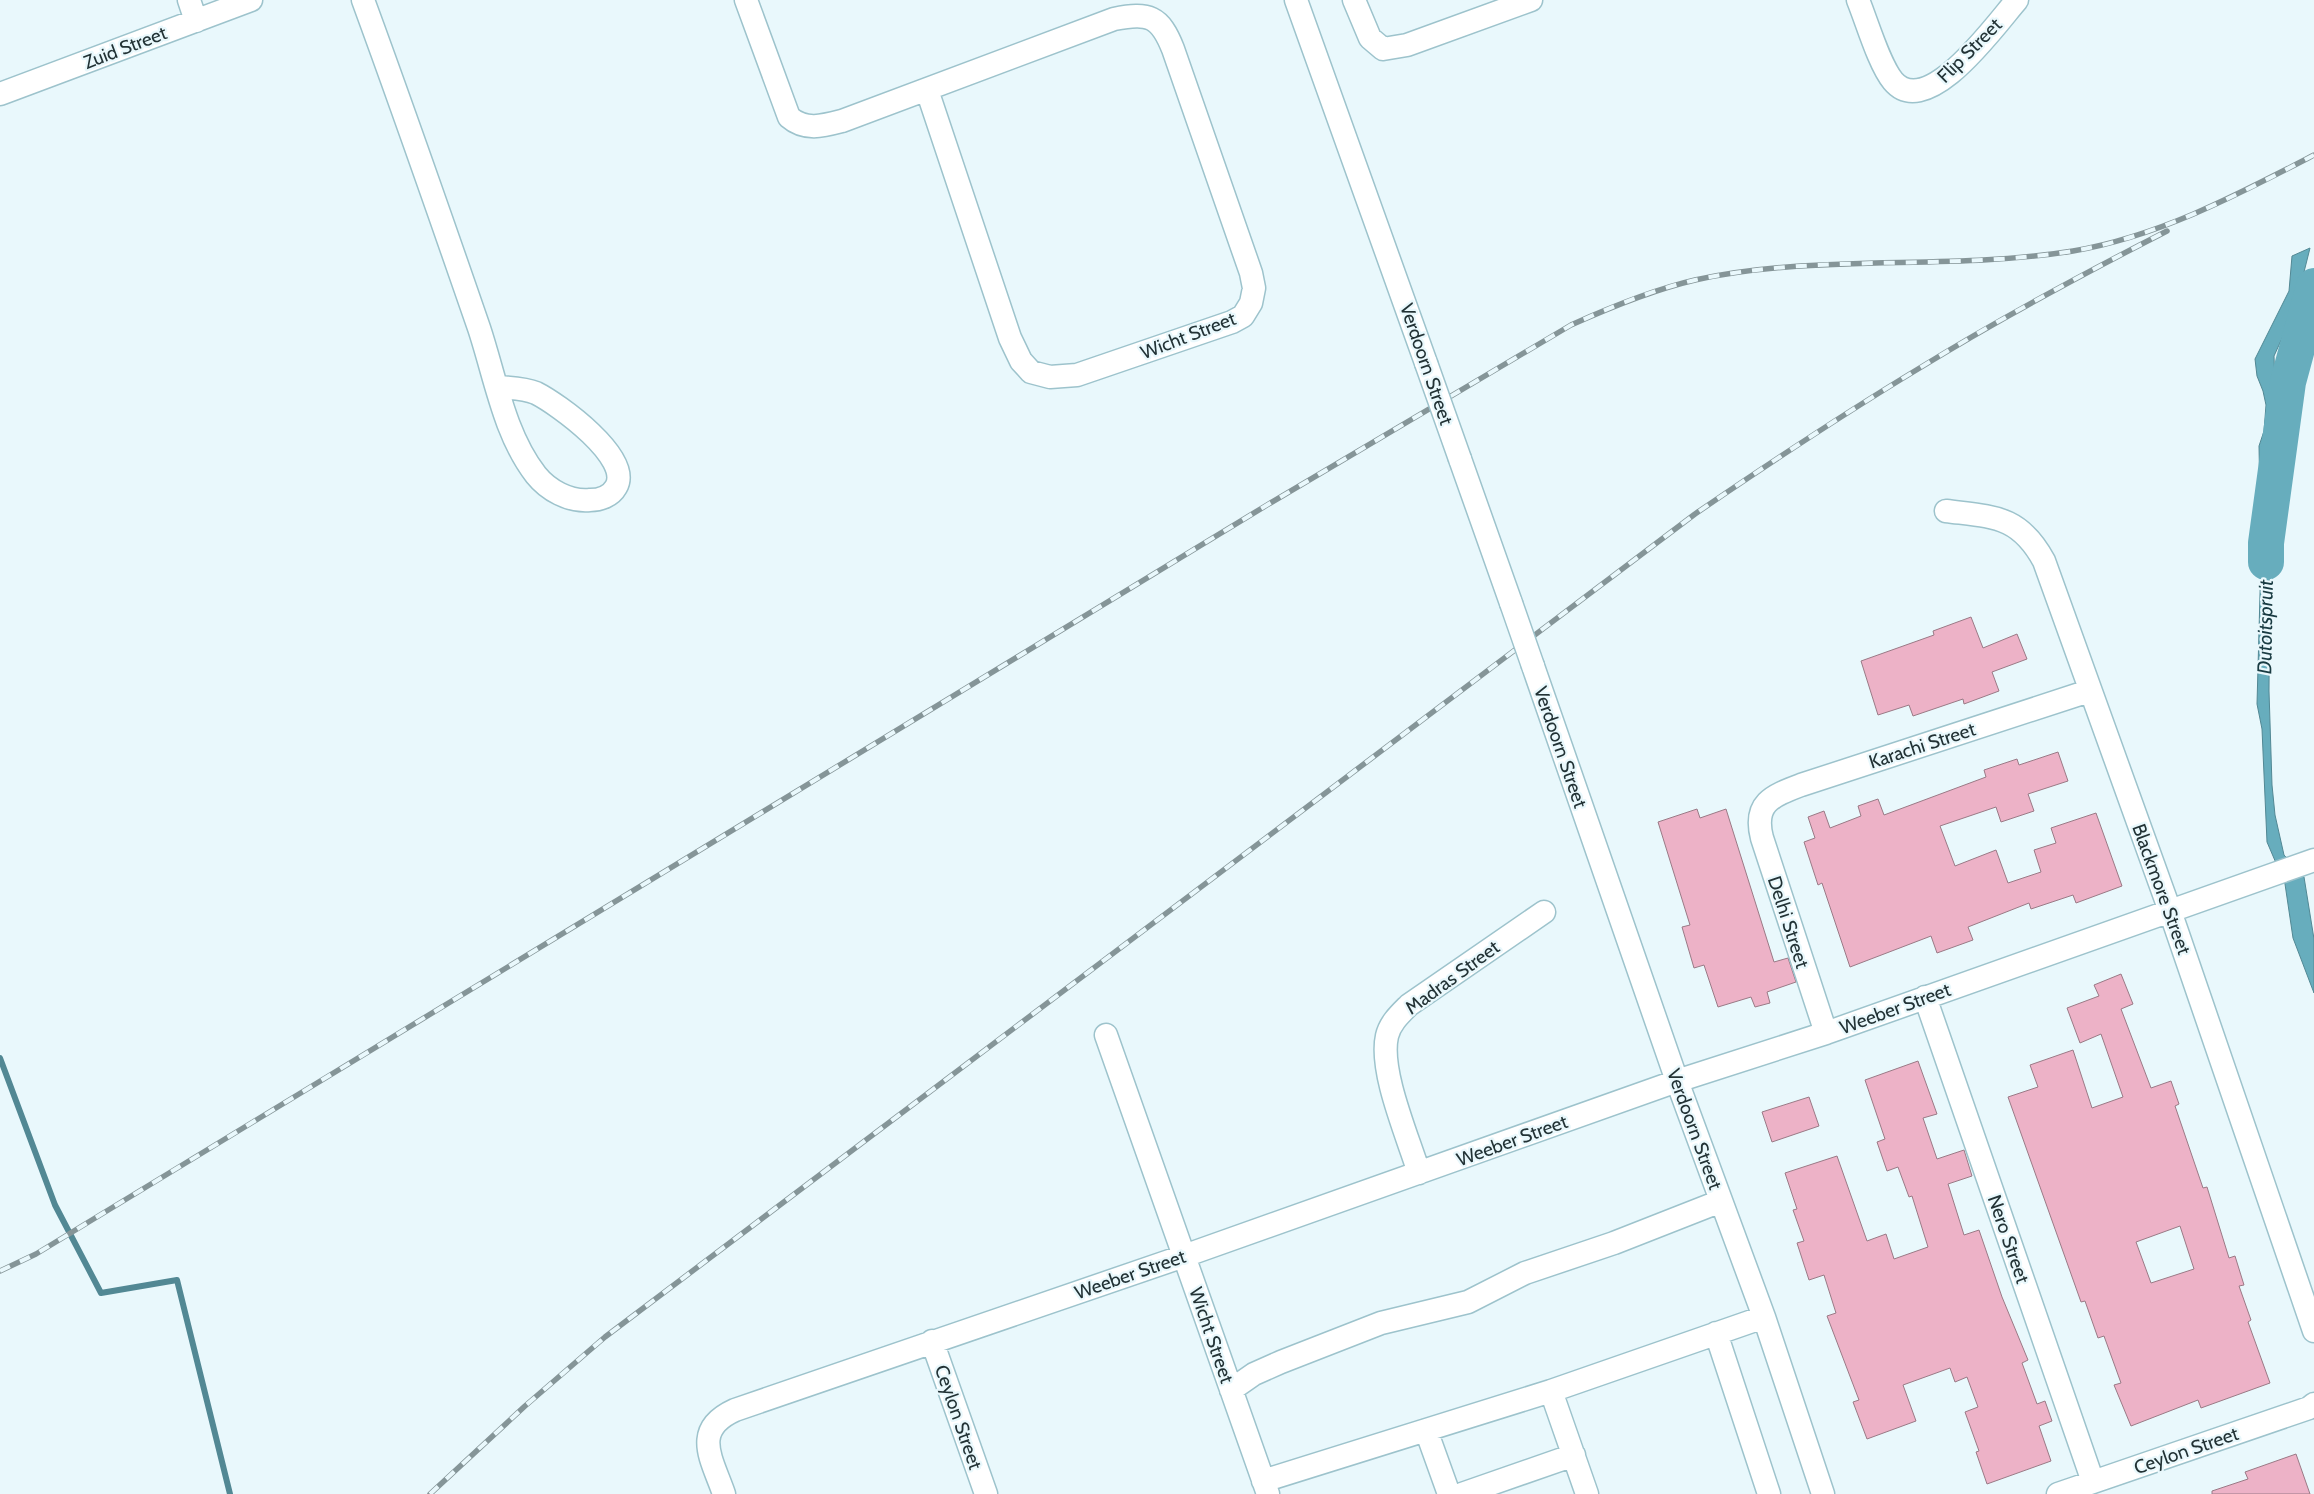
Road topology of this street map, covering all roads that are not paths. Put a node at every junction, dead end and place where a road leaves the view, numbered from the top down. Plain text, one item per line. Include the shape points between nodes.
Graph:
1 (251, 0) edge
2 (363, 0) edge
3 (746, 0) edge
4 (1296, 0) edge
5 (1354, 0) edge
6 (1531, 0) edge
7 (1858, 0) edge
8 (2017, 0) edge
9 (193, 10) edge
10 (926, 90) junction
11 (0, 94) edge
12 (498, 387) junction
13 (1946, 511) dead end
14 (2089, 691) junction
15 (1761, 810) joint
16 (2312, 860) edge
17 (2170, 911) junction
18 (1544, 912) dead end
19 (1925, 997) junction
20 (1826, 1033) junction
21 (1106, 1036) dead end
22 (1677, 1081) junction
23 (1419, 1173) junction
24 (1721, 1201) junction
25 (1184, 1256) junction
26 (1764, 1316) junction
27 (2314, 1331) edge
28 (1716, 1333) junction
29 (932, 1341) junction
30 (1231, 1390) junction
31 (1551, 1391) junction
32 (2314, 1404) edge
33 (1426, 1430) junction
34 (1574, 1455) junction
35 (2093, 1482) junction
36 (1265, 1488) edge
37 (724, 1494) edge
38 (986, 1494) edge
39 (1449, 1494) edge
40 (1462, 1494) edge
41 (1587, 1494) edge
42 (1769, 1494) edge
43 (1823, 1494) edge
44 (2058, 1494) edge

1 - 9 street, Zuid Street
2 - 12 street via 409,124
3 - 10 street, Wicht Street via 785,110 795,122 821,127
4 - 22 street, Verdoorn Street, bridge
5 - 6 street via 1370,38 1383,49 1407,45
7 - 8 street, Flip Street via 1889,74 1903,90 1917,92 1948,76
9 - 11 street, Zuid Street
10 - 10 street, Wicht Street via 1114,19 1145,16 1159,22 1173,49 1251,273 1254,288 1251,303 1242,316 1216,328 1077,375 1050,377 1031,372 1020,361 1010,338
12 - 12 street via 534,393 582,426 606,449 614,462 618,473 618,484 614,490 590,500 568,497 550,489 535,474 522,453
13 - 14 street, Blackmore Street via 1991,516 2010,523 2024,532 2036,547 2054,584
14 - 15 street, Karachi Street via 1801,784 1773,798
14 - 17 street, Blackmore Street
15 - 20 street, Delhi Street via 1758,818 1762,838
16 - 17 street, Weeber Street
17 - 19 street, Weeber Street
17 - 27 street, Blackmore Street
18 - 23 street, Madras Street via 1409,1005 1394,1021 1385,1051 1388,1070
19 - 20 street, Weeber Street
19 - 35 street, Nero Street
20 - 22 street, Weeber Street
21 - 25 street, Wicht Street
22 - 23 street, Weeber Street
22 - 24 street, Verdoorn Street
23 - 25 street, Weeber Street
24 - 26 street, Verdoorn Street
24 - 30 street via 1614,1243 1525,1273 1468,1302 1381,1324 1281,1362 1254,1374
25 - 29 street, Weeber Street
25 - 30 street, Wicht Street
26 - 28 street
26 - 43 street, Verdoorn Street
28 - 31 street
28 - 42 street
29 - 37 street, Weeber Street via 721,1416 712,1423 708,1434 709,1449
29 - 38 street, Ceylon Street
30 - 36 street, Wicht Street
31 - 33 street
31 - 34 street
32 - 35 street, Ceylon Street
33 - 36 street
33 - 39 street
34 - 40 street
34 - 41 street
35 - 44 street, Ceylon Street

